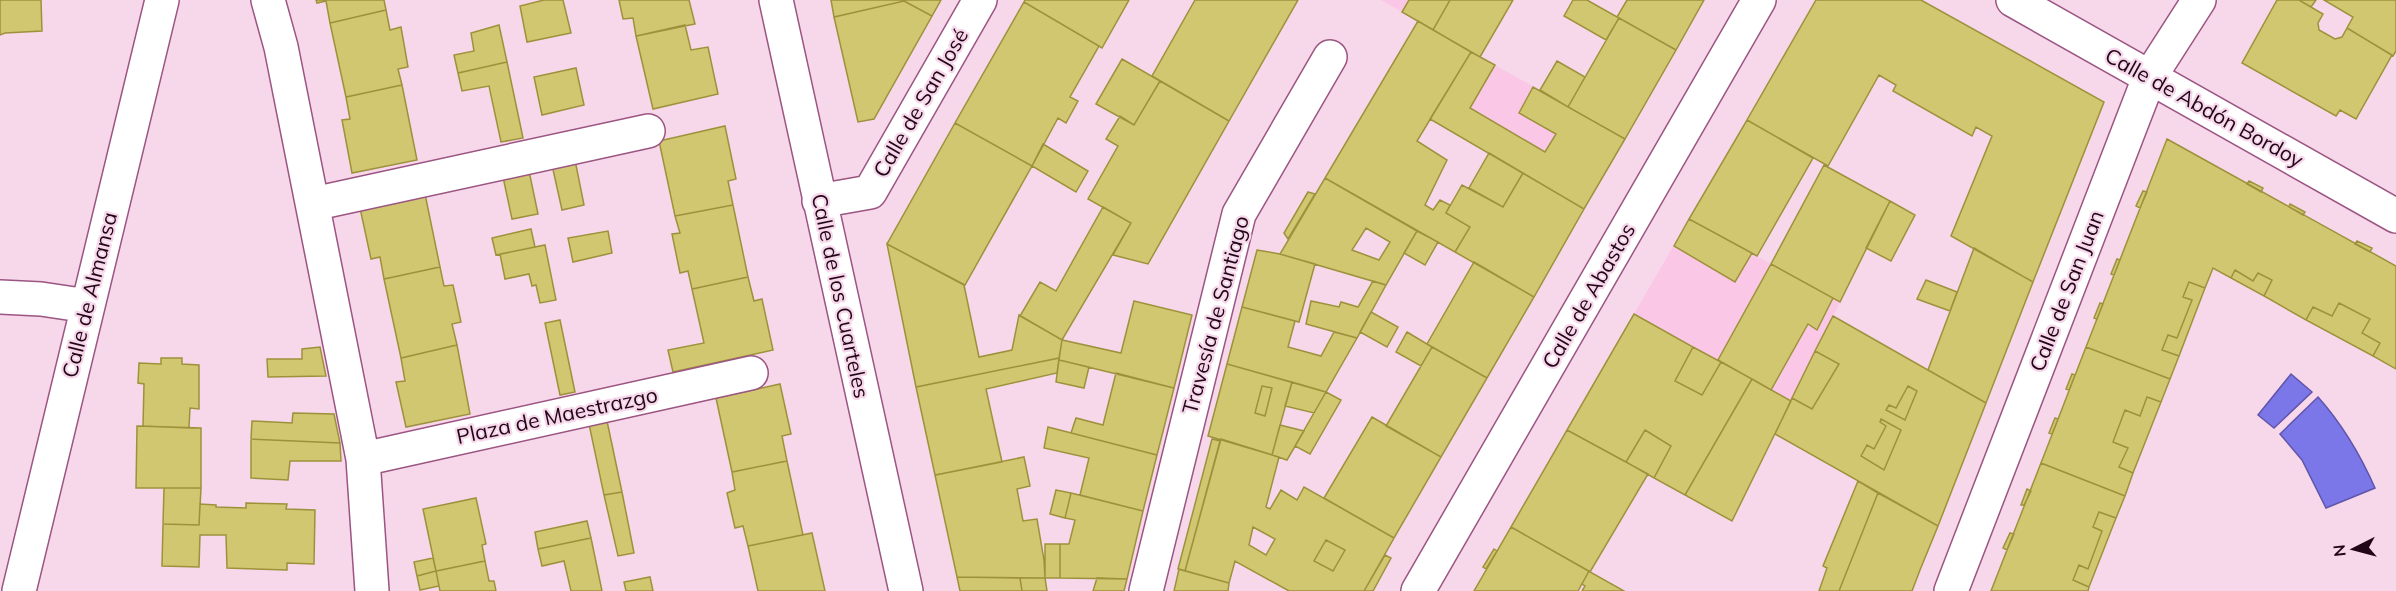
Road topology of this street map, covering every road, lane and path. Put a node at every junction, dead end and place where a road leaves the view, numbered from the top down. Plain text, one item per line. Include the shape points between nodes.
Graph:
1 (162, 0) edge
2 (268, 0) edge
3 (776, 0) edge
4 (980, 0) edge
5 (1759, 0) edge
6 (2013, 0) edge
7 (2199, 0) edge
8 (1330, 57) dead end
9 (2149, 78) junction
10 (648, 131) dead end
11 (819, 201) junction
12 (313, 204) junction
13 (2396, 216) edge
14 (0, 297) edge
15 (88, 306) junction
16 (751, 373) dead end
17 (363, 459) junction
18 (19, 591) edge
19 (372, 591) edge
20 (906, 591) edge
21 (1146, 591) edge
22 (1418, 591) edge
23 (1951, 591) edge

1 - 15 street, Calle de Almansa
2 - 12 street
3 - 11 street, Calle de los Cuarteles
4 - 11 street, Calle de San José via 870,192
5 - 22 street, Calle de Abastos
6 - 9 street, Calle de Abdón Bordoy
7 - 9 street, Calle de San Juan
8 - 21 street, Travesía de Santiago via 1239,214
9 - 13 street, Calle de Abdón Bordoy
9 - 23 street, Calle de San Juan
10 - 12 street
11 - 20 street, Calle de los Cuarteles
12 - 17 street
14 - 15 street
15 - 18 street, Calle de Almansa
16 - 17 street, Plaza de Maestrazgo
17 - 19 street

